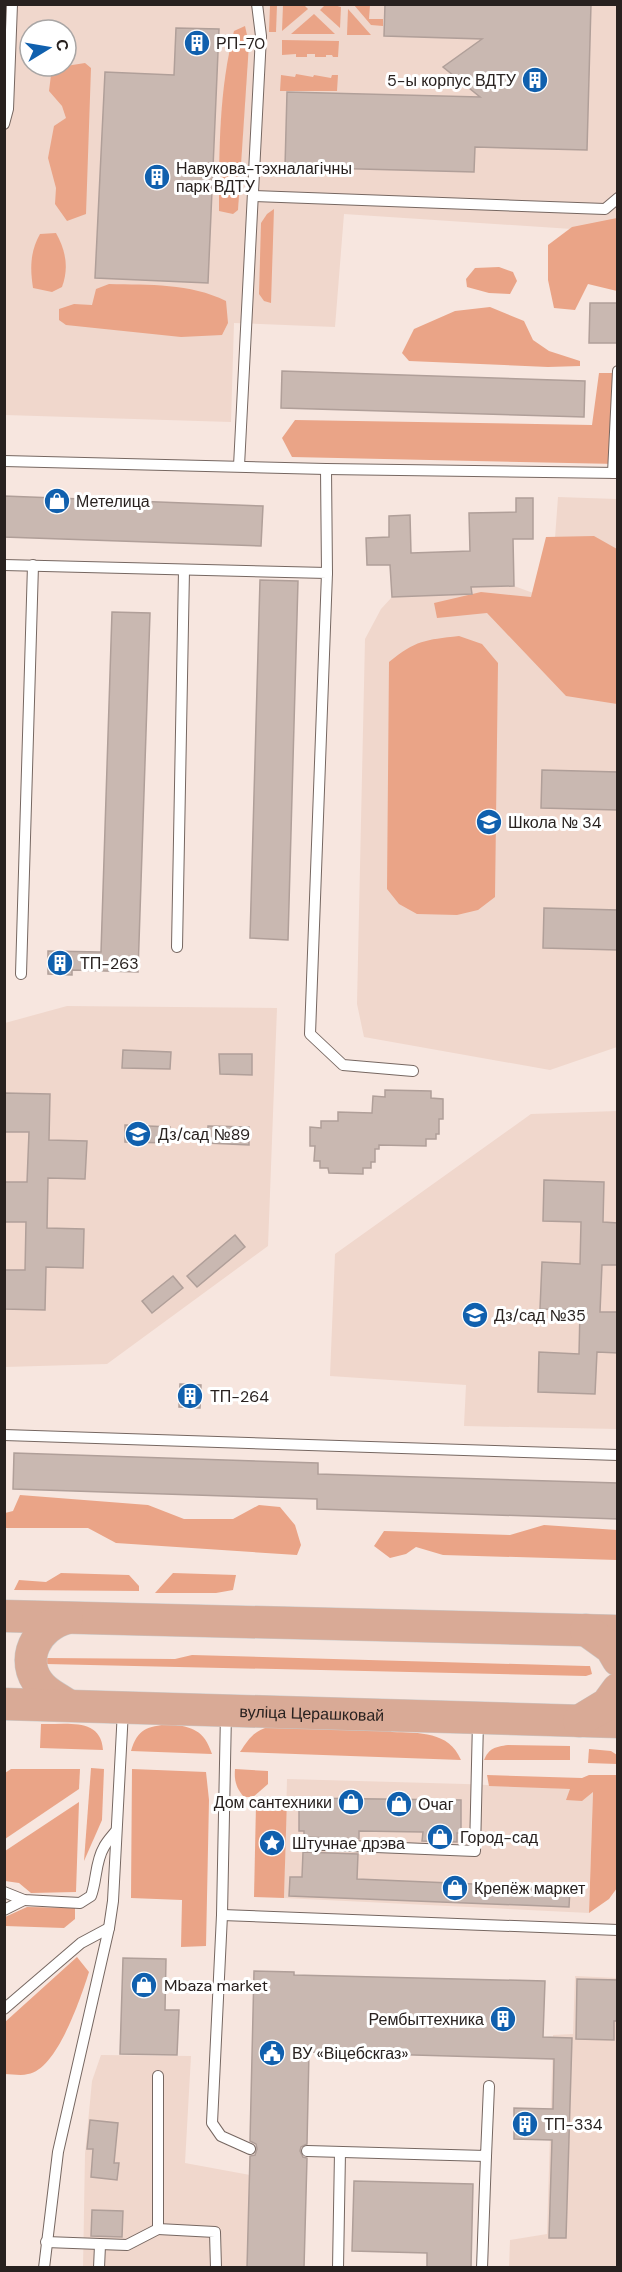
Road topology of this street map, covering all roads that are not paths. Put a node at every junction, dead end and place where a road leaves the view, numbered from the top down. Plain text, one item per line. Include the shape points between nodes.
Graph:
1 (12, 4) edge
2 (257, 4) edge
3 (4, 124) edge
4 (253, 196) junction
5 (618, 198) edge
6 (618, 371) edge
7 (4, 461) edge
8 (238, 466) junction
9 (326, 469) junction
10 (615, 473) edge
11 (4, 565) edge
12 (33, 566) junction
13 (184, 570) junction
14 (327, 573) junction
15 (177, 947) dead end
16 (21, 974) dead end
17 (413, 1071) dead end
18 (4, 1435) edge
19 (618, 1455) edge
20 (4, 1616) edge
21 (67, 1618) junction
22 (4, 1625) edge
23 (586, 1630) junction
24 (618, 1631) edge
25 (618, 1660) edge
26 (4, 1688) edge
27 (618, 1689) edge
28 (4, 1704) edge
29 (68, 1705) junction
30 (123, 1707) junction
31 (226, 1710) junction
32 (478, 1718) junction
33 (579, 1721) junction
34 (618, 1722) edge
35 (117, 1831) junction
36 (301, 1844) dead end
37 (4, 1892) edge
38 (24, 1900) junction
39 (4, 1910) edge
40 (222, 1915) junction
41 (109, 1928) junction
42 (618, 1930) edge
43 (4, 2009) edge
44 (158, 2076) dead end
45 (489, 2086) dead end
46 (250, 2150) dead end
47 (307, 2151) dead end
48 (340, 2152) junction
49 (486, 2156) junction
50 (158, 2229) junction
51 (46, 2242) junction
52 (100, 2245) junction
53 (44, 2268) edge
54 (99, 2268) edge
55 (216, 2268) edge
56 (338, 2268) edge
57 (482, 2268) edge

1 - 3 lane
2 - 4 lane via 261,36
4 - 5 lane via 605,209
4 - 8 lane
6 - 10 lane
7 - 8 lane
8 - 9 lane
9 - 10 lane
9 - 14 lane
11 - 12 lane
12 - 13 lane
12 - 16 lane
13 - 14 lane
13 - 15 lane
14 - 17 lane via 310,1034 343,1065
18 - 19 lane
20 - 21 main road
21 - 23 main road
21 - 29 main road via 41,1632 31,1659 41,1687
22 - 26 main road via 17,1645 19,1657 13,1678
23 - 24 main road
23 - 25 main road via 611,1648
27 - 33 main road via 607,1704
28 - 29 main road, вуліца Церашковай
29 - 30 main road, вуліца Церашковай
30 - 31 main road, вуліца Церашковай
30 - 35 lane
31 - 32 main road, вуліца Церашковай
31 - 40 lane
32 - 33 main road, вуліца Церашковай
32 - 36 lane via 475,1851
33 - 34 main road, вуліца Церашковай
35 - 38 lane via 103,1848 92,1896 80,1903
35 - 41 lane
37 - 38 lane
38 - 39 lane
40 - 42 lane
40 - 46 lane via 212,2123 221,2136
41 - 43 lane via 81,1943
41 - 51 lane via 58,2152
44 - 50 lane
45 - 49 lane
47 - 48 lane
48 - 49 lane
48 - 56 lane
49 - 57 lane
50 - 52 lane via 127,2245
50 - 55 lane via 215,2232
51 - 52 lane
51 - 53 lane
52 - 54 lane

